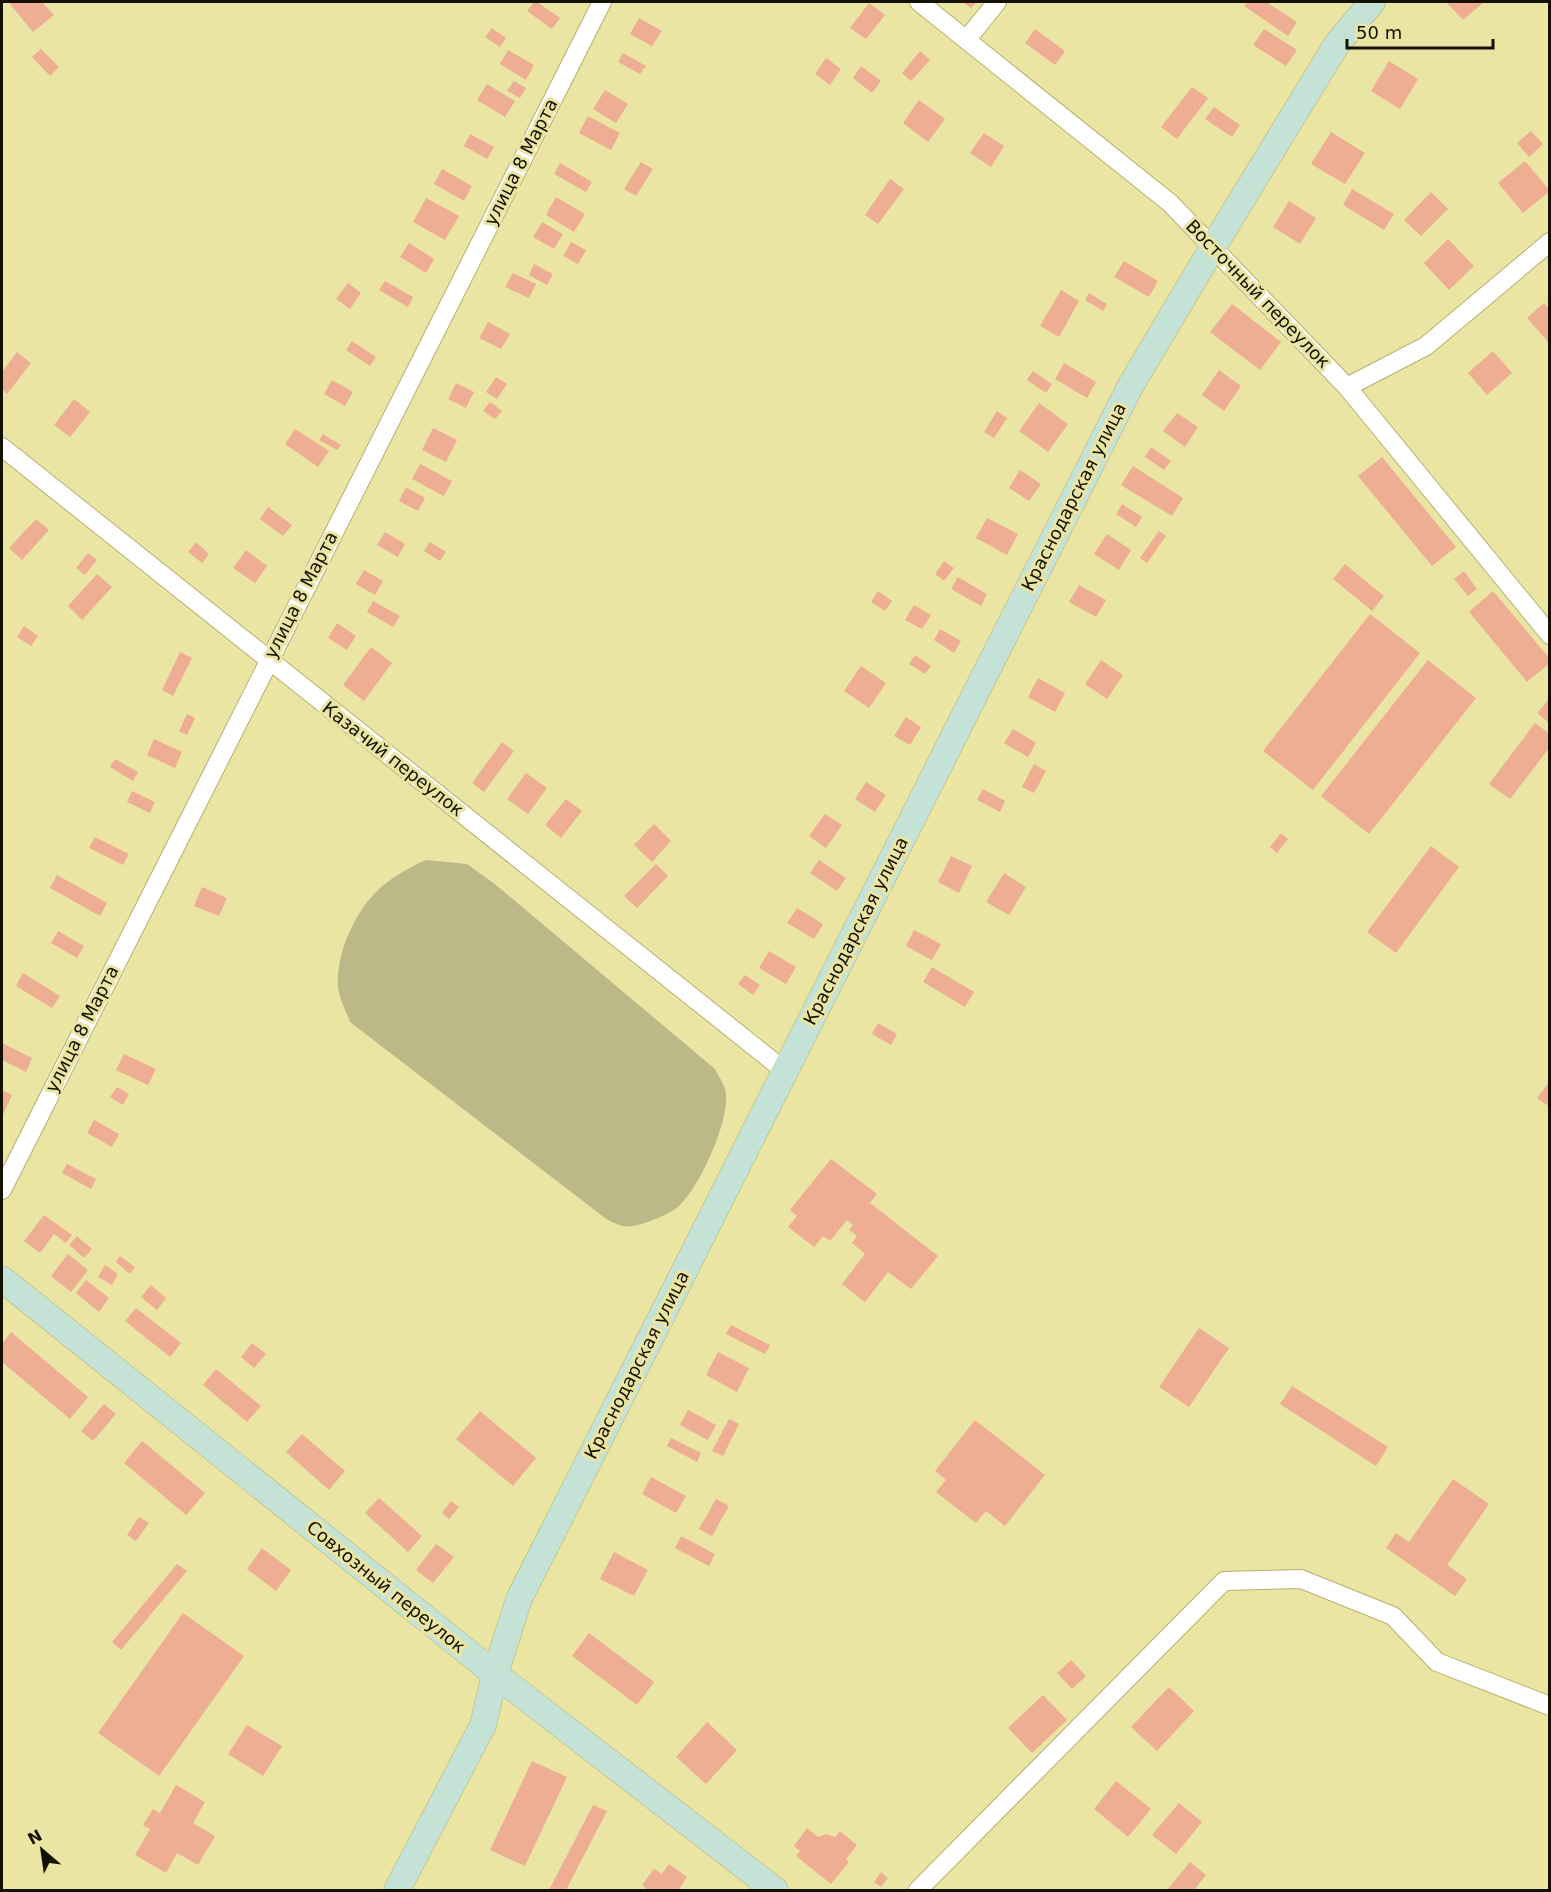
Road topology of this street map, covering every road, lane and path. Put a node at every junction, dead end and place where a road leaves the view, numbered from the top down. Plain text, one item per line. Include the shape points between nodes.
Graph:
1 (602, 2) edge
2 (919, 2) edge
3 (997, 2) edge
4 (1372, 2) edge
5 (967, 39) junction
6 (1550, 242) edge
7 (1213, 247) junction
8 (1347, 387) junction
9 (2, 447) edge
10 (1550, 635) edge
11 (268, 660) junction
12 (785, 1071) junction
13 (2, 1190) edge
14 (2, 1279) edge
15 (495, 1674) junction
16 (1550, 1706) edge
17 (397, 1890) edge
18 (776, 1890) edge
19 (918, 1890) edge

1 - 11 street, улица 8 Марта
2 - 5 street, Восточный переулок
3 - 5 street
4 - 7 street, Краснодарская улица via 1337,44
5 - 7 street, Восточный переулок via 1170,203
6 - 8 street via 1426,346
7 - 8 street, Восточный переулок
7 - 12 street, Краснодарская улица via 1131,385
8 - 10 street, Восточный переулок
9 - 11 street, Казачий переулок
11 - 12 street, Казачий переулок
11 - 13 street, улица 8 Марта
12 - 15 street, Краснодарская улица via 519,1599
14 - 15 street, Совхозный переулок
15 - 17 street, Краснодарская улица via 483,1725
15 - 18 street, Совхозный переулок
16 - 19 street via 1437,1662 1393,1616 1301,1579 1224,1581

